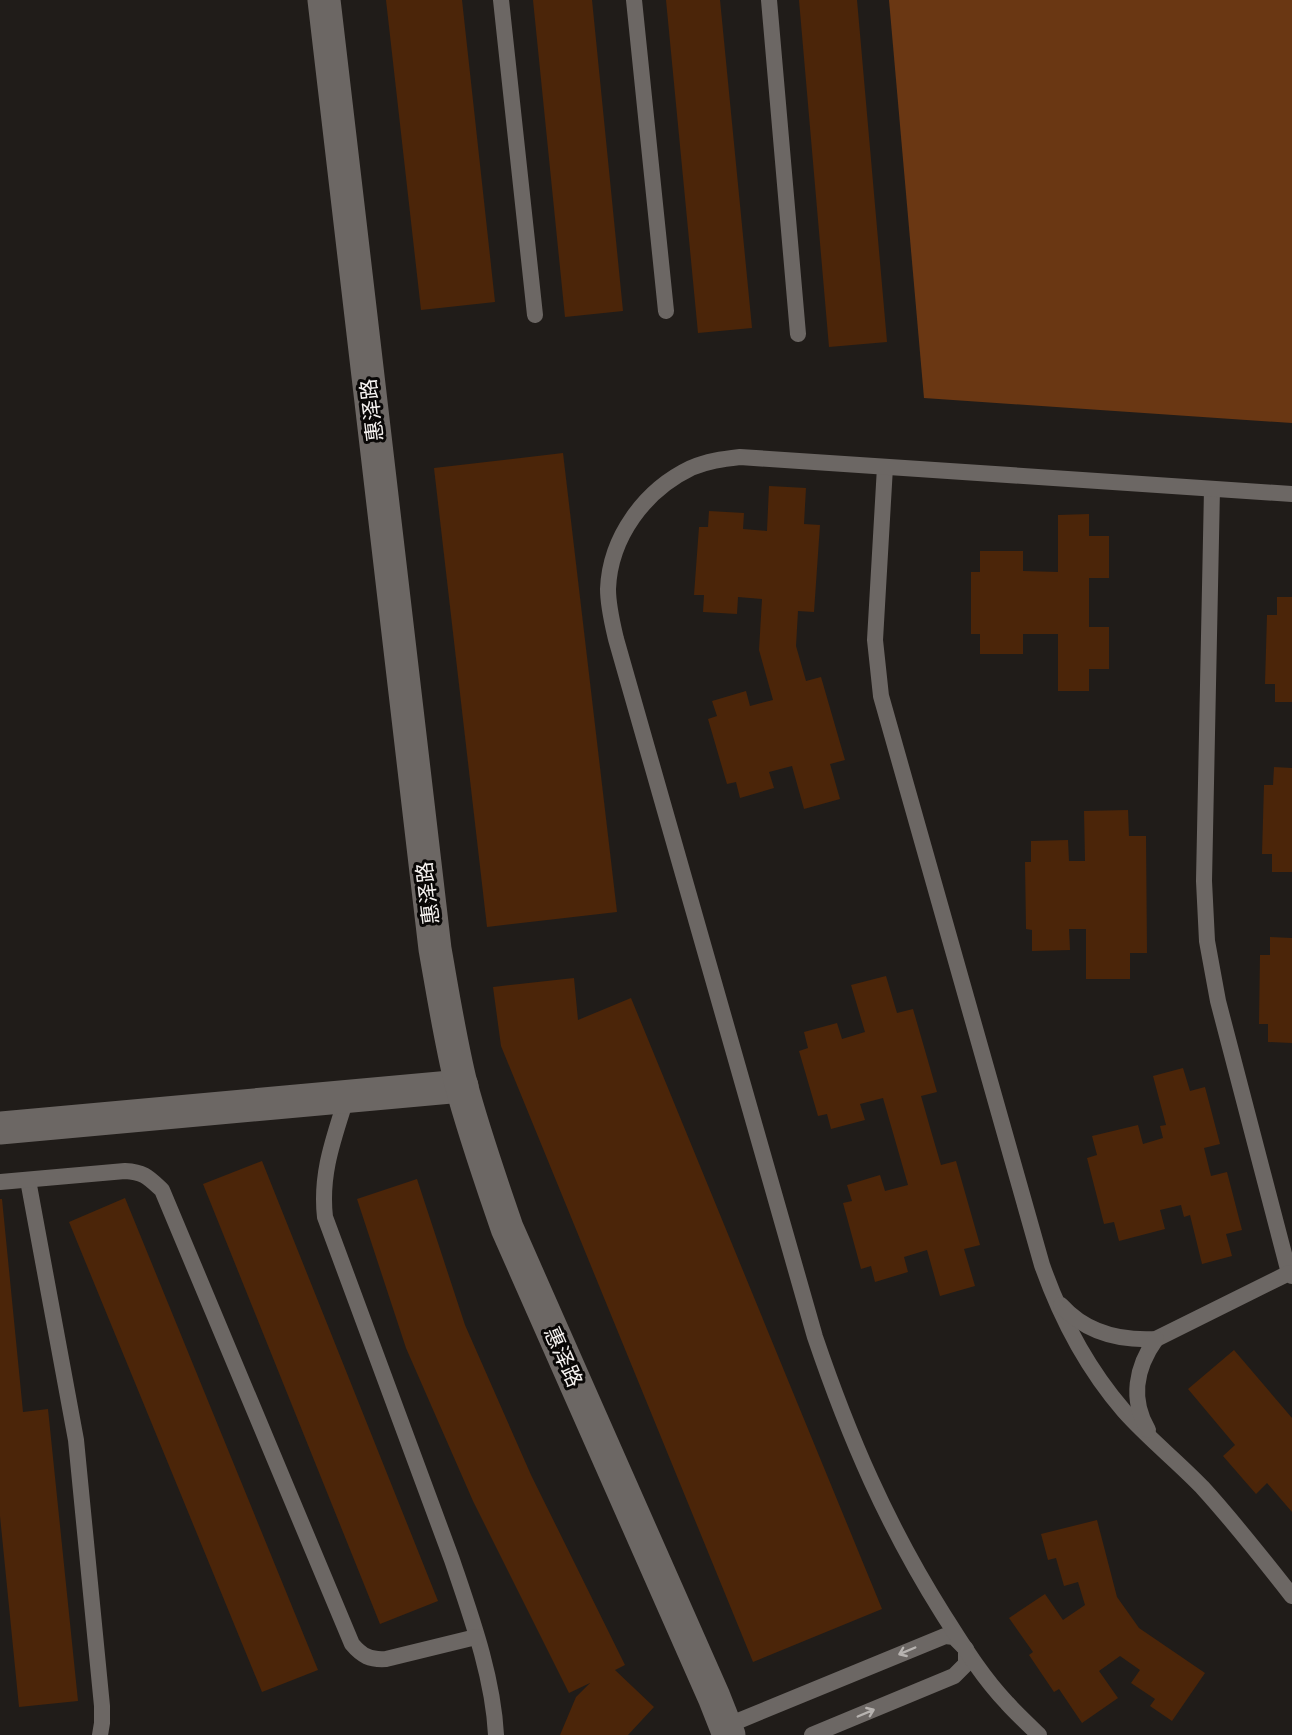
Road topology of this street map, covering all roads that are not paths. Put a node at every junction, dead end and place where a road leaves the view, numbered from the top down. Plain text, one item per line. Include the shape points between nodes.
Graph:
1 (324, 0) edge
2 (501, 0) edge
3 (634, 0) edge
4 (769, 0) edge
5 (666, 311) dead end
6 (535, 315) dead end
7 (798, 334) dead end
8 (885, 467) junction
9 (1212, 489) junction
10 (1292, 494) edge
11 (462, 1086) junction
12 (347, 1096) junction
13 (0, 1128) edge
14 (28, 1180) junction
15 (0, 1182) edge
16 (1291, 1275) edge
17 (1054, 1297) junction
18 (1156, 1339) junction
19 (1151, 1436) junction
20 (1292, 1596) edge
21 (943, 1613) junction
22 (476, 1637) junction
23 (936, 1639) junction
24 (961, 1642) junction
25 (954, 1676) junction
26 (994, 1687) junction
27 (727, 1730) edge
28 (100, 1735) edge
29 (496, 1735) edge
30 (812, 1735) edge
31 (1039, 1735) edge

1 - 11 street, 惠泽路 via 434,938
2 - 6 lane
3 - 5 lane
4 - 7 lane
8 - 9 lane
8 - 17 lane via 875,640 881,696
8 - 21 lane via 740,457 716,460 671,479 652,494 621,536 608,587 609,614 819,1348 862,1464 891,1524
9 - 10 lane
9 - 16 lane via 1204,881 1207,941 1218,1000
11 - 12 street
11 - 27 street, 惠泽路 via 507,1228
12 - 13 street
12 - 22 lane via 324,1175 325,1217 452,1560
14 - 15 lane
14 - 22 lane via 139,1172 162,1190 352,1644 361,1654 373,1660 386,1659
14 - 28 lane via 76,1440 102,1706
16 - 18 lane
17 - 18 lane via 1067,1312 1101,1333 1137,1340
17 - 19 lane via 1091,1368 1126,1413
18 - 19 lane via 1143,1360 1137,1383 1137,1402
19 - 20 lane via 1250,1542
21 - 23 lane via 945,1628
21 - 24 lane
22 - 29 lane via 495,1715
23 - 24 lane via 954,1637
23 -> 27 lane
24 - 25 lane via 966,1649 966,1664
24 - 26 lane
25 - 26 lane via 976,1674
30 -> 25 lane
26 - 31 lane

